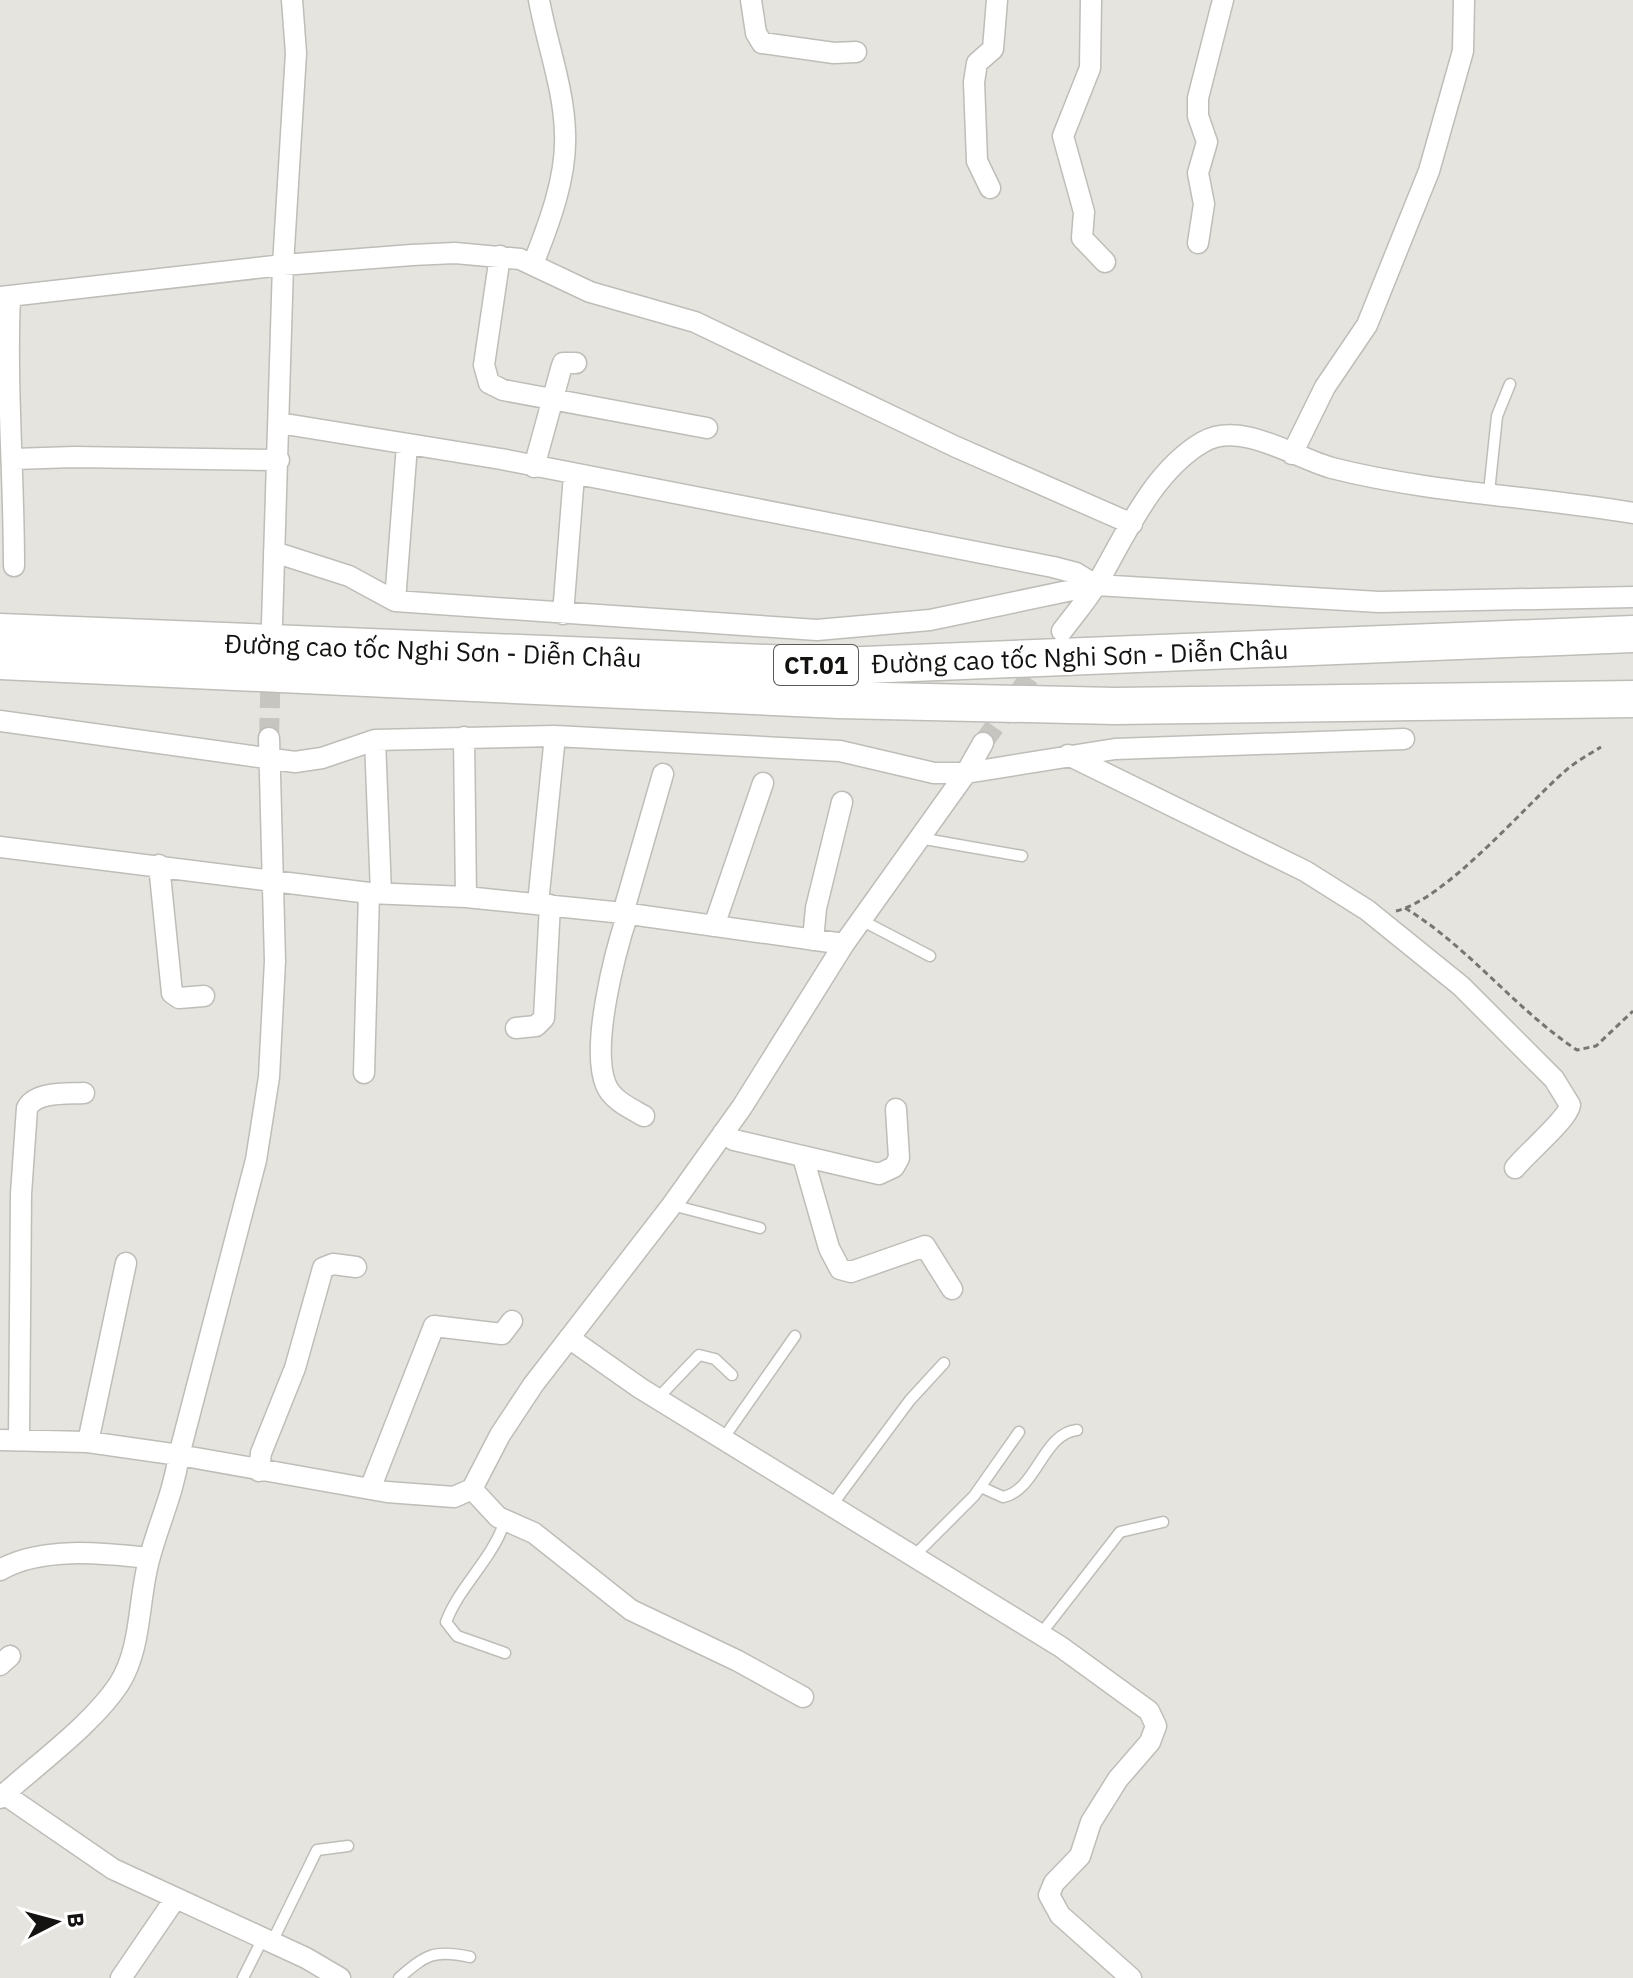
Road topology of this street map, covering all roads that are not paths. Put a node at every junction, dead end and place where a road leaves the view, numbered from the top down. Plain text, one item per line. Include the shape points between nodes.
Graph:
1 (292, 0) edge
2 (539, 0) edge
3 (751, 0) edge
4 (997, 0) edge
5 (1091, 0) edge
6 (1223, 0) edge
7 (1464, 0) edge
8 (856, 52) dead end
9 (990, 188) dead end
10 (1198, 243) dead end
11 (500, 256) junction
12 (1105, 262) dead end
13 (533, 264) junction
14 (283, 265) junction
15 (5, 296) edge
16 (576, 363) dead end
17 (1510, 384) dead end
18 (551, 396) junction
19 (279, 423) junction
20 (707, 428) dead end
21 (407, 445) junction
22 (1292, 454) junction
23 (14, 459) junction
24 (279, 460) junction
25 (534, 467) junction
26 (574, 475) junction
27 (1489, 492) junction
28 (1633, 513) edge
29 (1132, 524) junction
30 (274, 552) junction
31 (14, 566) dead end
32 (1096, 585) junction
33 (1633, 597) edge
34 (395, 601) junction
35 (563, 614) junction
36 (272, 624) dead end
37 (1062, 631) dead end
38 (0, 632) edge
39 (1633, 634) edge
40 (0, 661) edge
41 (1633, 699) edge
42 (0, 721) edge
43 (555, 736) junction
44 (464, 737) junction
45 (269, 738) tunnel mouth
46 (1404, 739) dead end
47 (375, 740) junction
48 (983, 743) tunnel mouth
49 (1068, 755) junction
50 (270, 760) junction
51 (966, 773) junction
52 (663, 774) dead end
53 (763, 783) dead end
54 (842, 802) dead end
55 (918, 838) junction
56 (0, 847) edge
57 (1022, 856) dead end
58 (159, 865) junction
59 (273, 880) junction
60 (375, 893) junction
61 (466, 897) junction
62 (544, 904) junction
63 (625, 913) junction
64 (861, 920) junction
65 (714, 926) junction
66 (813, 940) junction
67 (844, 944) junction
68 (930, 956) dead end
69 (204, 996) dead end
70 (516, 1028) dead end
71 (364, 1073) dead end
72 (84, 1093) dead end
73 (896, 1109) dead end
74 (644, 1116) dead end
75 (723, 1133) junction
76 (803, 1157) junction
77 (1515, 1168) dead end
78 (672, 1205) junction
79 (760, 1228) dead end
80 (126, 1263) dead end
81 (356, 1267) dead end
82 (952, 1289) dead end
83 (512, 1321) dead end
84 (795, 1336) dead end
85 (569, 1338) junction
86 (944, 1363) dead end
87 (732, 1375) dead end
88 (658, 1398) junction
89 (1077, 1430) dead end
90 (1019, 1432) dead end
91 (10, 1439) edge
92 (723, 1439) junction
93 (88, 1442) junction
94 (179, 1455) junction
95 (259, 1471) junction
96 (981, 1487) junction
97 (370, 1489) junction
98 (472, 1489) junction
99 (832, 1505) junction
100 (505, 1521) junction
101 (1163, 1522) dead end
102 (149, 1558) junction
103 (912, 1558) junction
104 (0, 1570) edge
105 (1040, 1635) junction
106 (505, 1653) dead end
107 (803, 1697) dead end
108 (2, 1796) edge
109 (348, 1846) dead end
110 (175, 1899) junction
111 (268, 1940) junction
112 (470, 1957) dead end
113 (121, 1978) edge
114 (243, 1978) edge
115 (340, 1978) edge
116 (399, 1978) edge
117 (1131, 1978) edge

1 - 14 street via 296,53
2 - 13 street via 565,144
3 - 8 street via 762,43
4 - 9 street via 993,49 977,63 974,82 977,161
5 - 12 street via 1090,68 1063,136 1084,212 1082,238
6 - 10 street via 1198,98 1207,138 1198,173 1204,204
7 - 22 street via 1463,51 1429,171 1367,325 1325,387
11 - 13 street
11 - 14 street via 455,253
11 - 18 street via 486,375 489,383 503,390
13 - 29 street via 590,292 695,322
14 - 15 street
14 - 19 street
15 - 23 street
16 - 18 street via 563,363
17 - 27 lane via 1497,416
18 - 20 street
18 - 25 street
19 - 21 street
19 - 24 street
21 - 25 street
21 - 34 street
22 - 27 street via 1413,484
22 - 29 street via 1242,438 1204,442 1171,469
23 - 24 street
23 - 31 street
24 - 30 street
25 - 26 street
26 - 32 street via 1053,567
26 - 35 street
27 - 28 street
29 - 32 street
30 - 34 street via 349,576
30 - 36 street
32 - 33 street via 1379,602
32 - 35 street via 930,620 817,630
32 - 37 street
34 - 35 street
38 - 39 highway, Đường cao tốc Nghi Sơn - Diễn Châu / CT.01 via 839,666
40 - 41 highway, Đường cao tốc Nghi Sơn - Diễn Châu / CT.01 via 839,700 1115,706
42 - 50 street
43 - 44 street
43 - 51 street via 840,751 934,773
43 - 62 street
44 - 47 street
44 - 61 street
45 - 50 street
46 - 49 street
47 - 50 street via 322,758
47 - 60 street
48 - 51 street
49 - 51 street
49 - 77 street via 1305,871 1373,914 1461,986 1564,1092 1570,1105 1568,1114
50 - 59 street
51 - 55 street
52 - 63 street
53 - 65 street
54 - 66 street
55 - 57 lane
55 - 64 street
56 - 58 street
58 - 59 street
58 - 69 street via 172,993 179,998
59 - 60 street
59 - 94 street via 274,999 261,1132
60 - 61 street
60 - 71 street
61 - 62 street
62 - 63 street
62 - 70 street via 544,1018 536,1026
63 - 65 street
63 - 74 street via 603,1032 603,1070 610,1092
64 - 67 street
64 - 68 lane
65 - 66 street
66 - 67 street
67 - 75 street
72 - 91 street via 42,1097 27,1108
73 - 76 street via 900,1151 887,1172 867,1174
75 - 76 street
75 - 78 street
76 - 82 street via 840,1269 861,1269 925,1246
78 - 79 lane
78 - 85 street
80 - 93 street
81 - 95 street via 323,1268
83 - 97 street via 502,1334 434,1326
84 - 92 lane
85 - 88 street
85 - 98 street via 500,1435
86 - 99 lane
87 - 88 lane via 715,1359 699,1355
88 - 92 street
89 - 96 lane via 1064,1434 1016,1492 1003,1497
90 - 96 lane
91 - 93 street
92 - 99 street
93 - 94 street
94 - 95 street
94 - 102 street via 171,1500
95 - 97 street
96 - 103 lane
97 - 98 street via 454,1497
98 - 100 street
99 - 103 street
100 - 106 lane via 495,1547 446,1622 457,1636
100 - 107 street via 534,1533 649,1622
101 - 105 lane via 1120,1532
102 - 104 street via 46,1556 21,1559
102 - 108 street via 135,1638 119,1683
103 - 105 street
105 - 117 street via 1138,1702 1155,1720 1150,1742 1118,1779 1091,1822 1080,1856 1049,1895 1060,1915
108 - 110 street via 89,1855
109 - 111 lane via 317,1850
110 - 111 street
110 - 113 street
111 - 114 lane
111 - 115 street
112 - 116 lane via 424,1956

